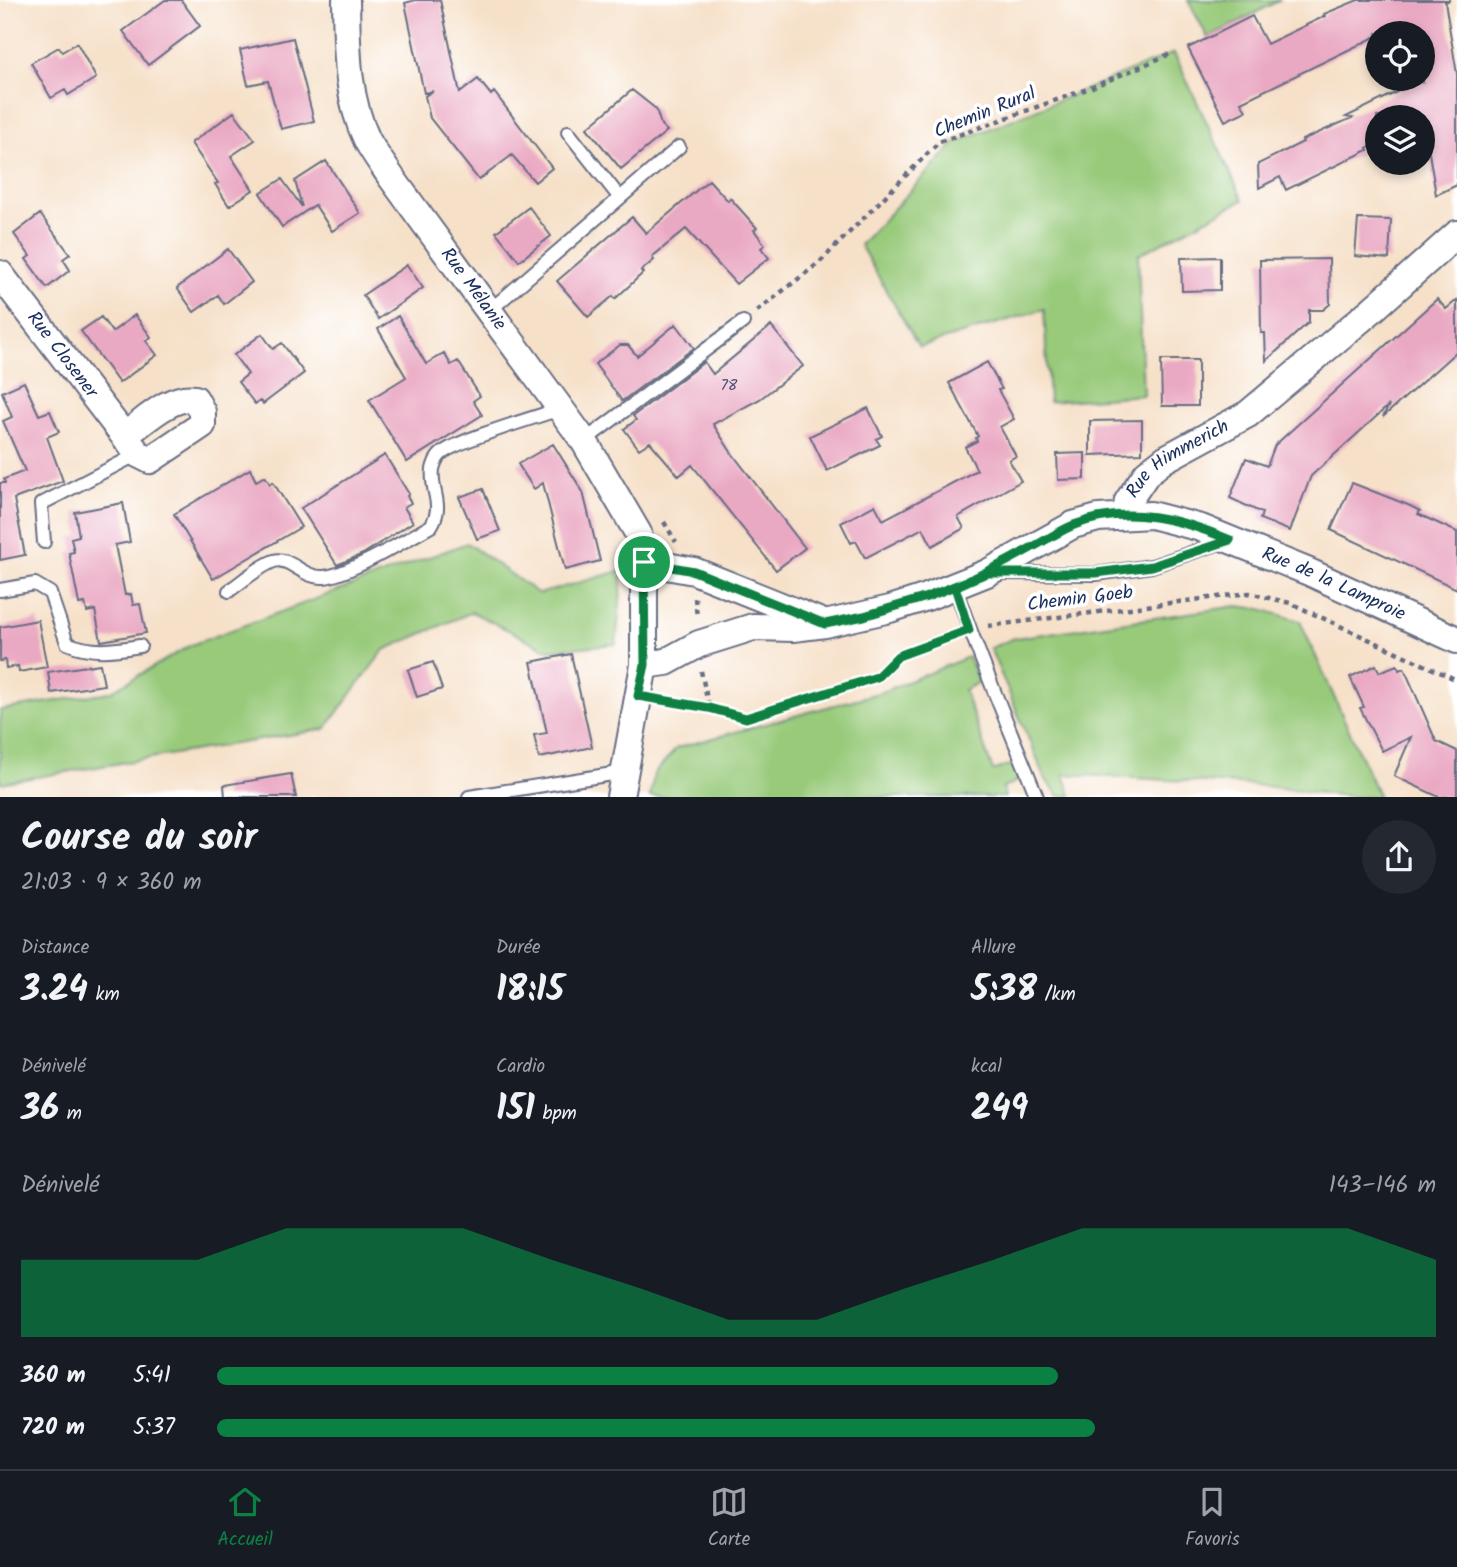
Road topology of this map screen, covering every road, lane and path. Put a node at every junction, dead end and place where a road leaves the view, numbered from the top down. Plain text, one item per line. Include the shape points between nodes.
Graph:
1 (346, 0) edge
2 (1170, 54) dead end
3 (568, 132) dead end
4 (679, 147) dead end
5 (620, 198) junction
6 (1457, 234) edge
7 (0, 274) edge
8 (489, 311) junction
9 (743, 322) joint
10 (561, 409) junction
11 (584, 441) junction
12 (131, 445) joint
13 (1125, 516) junction
14 (1230, 540) junction
15 (44, 542) dead end
16 (644, 562) junction
17 (987, 573) junction
18 (955, 587) junction
19 (0, 590) edge
20 (229, 591) dead end
21 (825, 624) junction
22 (969, 630) junction
23 (1457, 640) edge
24 (699, 645) junction
25 (140, 646) dead end
26 (645, 665) junction
27 (1457, 680) edge
28 (638, 696) junction
29 (709, 708) junction
30 (623, 784) edge
31 (468, 797) edge
32 (1037, 797) edge

1 - 8 street, Rue Mélanie via 349,84 368,141
2 - 9 path, Chemin Rural via 939,142 820,262
3 - 5 lane
4 - 5 lane
5 - 8 lane
6 - 13 street, Rue Himmerich via 1248,414 1147,473 1128,501
7 - 12 street, Rue Closener
8 - 10 street, Rue Mélanie
9 - 11 lane
10 - 11 street, Rue Mélanie
10 - 20 lane via 440,454 433,467 438,516 431,526 325,578 309,576 287,561 275,560
11 - 16 street, Rue Mélanie via 638,533
12 - 15 lane via 41,504
13 - 14 street, Rue de la Lamproie via 1151,515 1182,522
13 - 17 street, Rue Himmerich via 1073,525
14 - 17 lane via 1152,566 1096,573
14 - 23 street, Rue de la Lamproie
16 - 21 street via 694,571
16 - 26 street, Rue Mélanie
17 - 18 street, Rue Himmerich
18 - 21 street, Rue Himmerich
18 - 22 lane
19 - 25 lane via 36,584 50,593 67,643 79,649 103,652
21 - 24 street, Rue Himmerich via 753,627
22 - 27 path, Chemin Goeb via 1250,593 1290,603
22 - 29 path, Chemin Goeb via 898,656 877,677 746,718
22 - 32 lane
24 - 26 street, Rue Himmerich via 666,662
24 - 29 path
26 - 28 street
28 - 29 path, Chemin Goeb
28 - 30 street
30 - 31 lane

